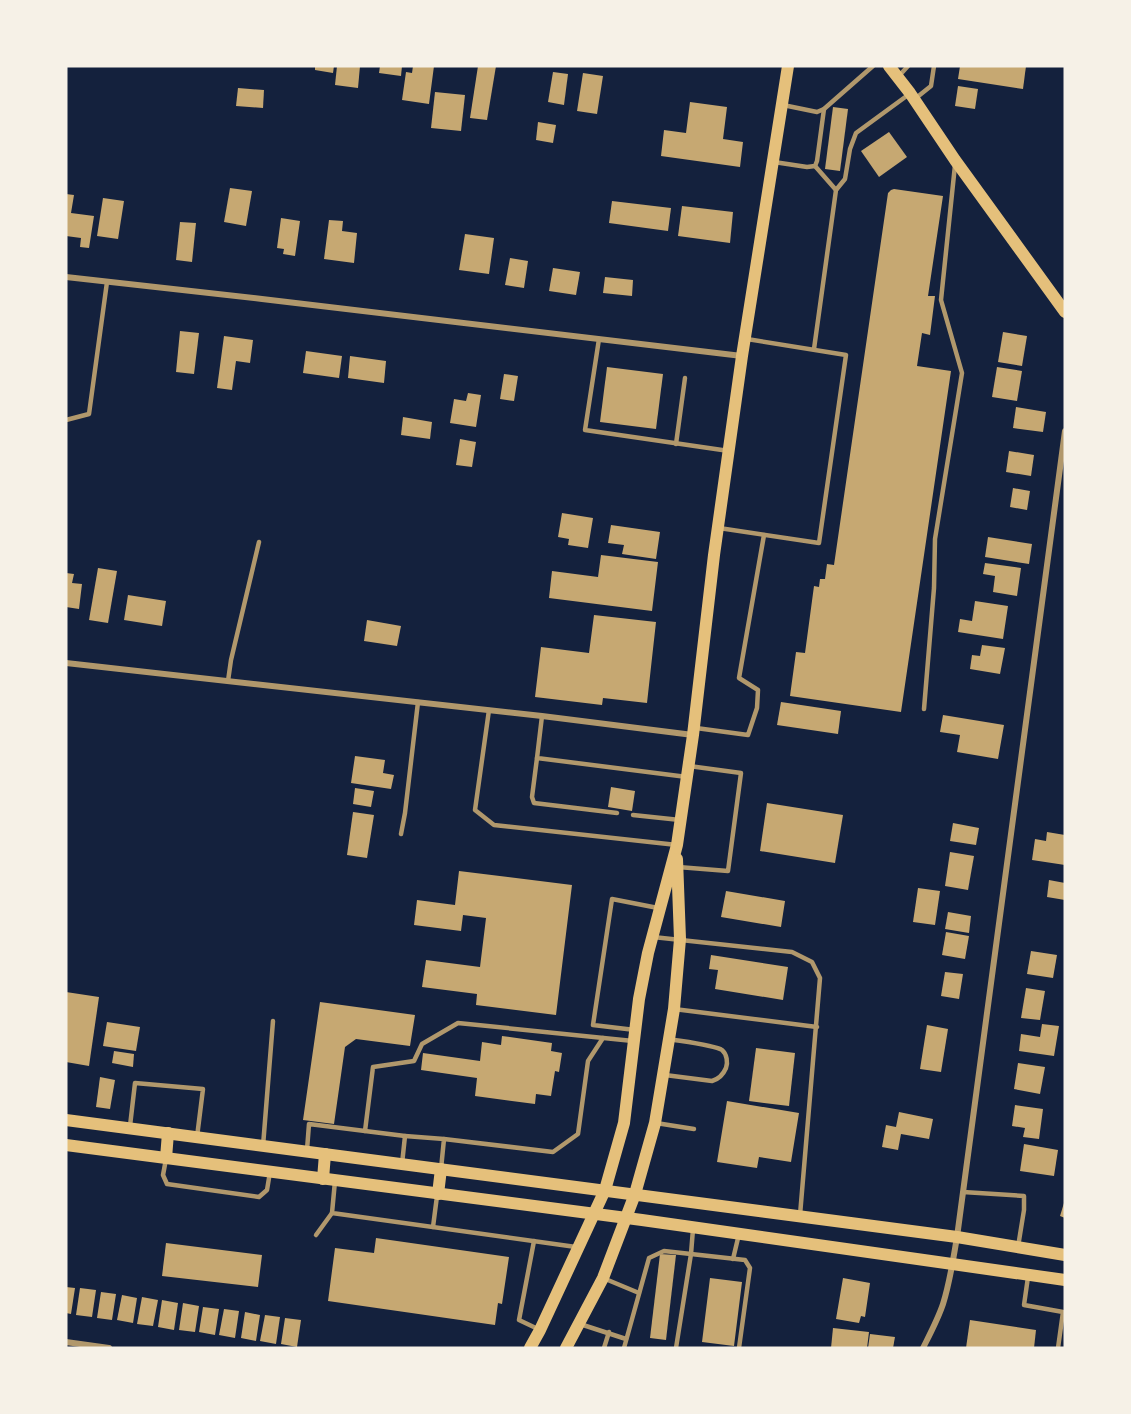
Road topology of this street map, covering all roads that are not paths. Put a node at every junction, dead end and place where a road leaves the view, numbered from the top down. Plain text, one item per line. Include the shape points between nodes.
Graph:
1 (787, 66) edge
2 (873, 66) edge
3 (890, 66) edge
4 (908, 66) edge
5 (934, 66) edge
6 (898, 77) junction
7 (912, 96) junction
8 (782, 105) junction
9 (824, 109) junction
10 (955, 160) junction
11 (772, 162) junction
12 (815, 165) junction
13 (836, 190) junction
14 (66, 277) edge
15 (107, 282) junction
16 (1065, 312) edge
17 (599, 339) junction
18 (744, 339) junction
19 (814, 349) junction
20 (742, 356) junction
21 (685, 378) dead end
22 (66, 420) edge
23 (1065, 431) edge
24 (1064, 441) edge
25 (676, 444) junction
26 (729, 451) junction
27 (718, 528) junction
28 (764, 535) junction
29 (259, 542) dead end
30 (66, 663) edge
31 (228, 681) junction
32 (418, 702) junction
33 (924, 709) dead end
34 (489, 710) junction
35 (542, 716) junction
36 (693, 731) junction
37 (537, 758) junction
38 (688, 771) junction
39 (617, 813) dead end
40 (633, 815) dead end
41 (680, 820) junction
42 (400, 834) dead end
43 (677, 845) junction
44 (678, 867) junction
45 (661, 909) junction
46 (653, 937) junction
47 (680, 939) junction
48 (674, 1009) junction
49 (273, 1021) dead end
50 (817, 1027) junction
51 (634, 1036) junction
52 (603, 1038) junction
53 (669, 1040) junction
54 (663, 1075) junction
55 (66, 1119) edge
56 (655, 1123) junction
57 (130, 1128) junction
58 (694, 1130) dead end
59 (365, 1131) junction
60 (168, 1133) junction
61 (405, 1136) junction
62 (197, 1137) junction
63 (444, 1139) junction
64 (66, 1145) edge
65 (262, 1146) junction
66 (307, 1151) junction
67 (325, 1154) junction
68 (166, 1158) junction
69 (402, 1164) junction
70 (441, 1169) junction
71 (270, 1172) junction
72 (329, 1179) junction
73 (605, 1190) junction
74 (963, 1192) junction
75 (438, 1194) junction
76 (635, 1194) junction
77 (332, 1213) junction
78 (595, 1214) junction
79 (800, 1217) junction
80 (625, 1218) junction
81 (433, 1227) junction
82 (693, 1227) junction
83 (740, 1234) junction
84 (316, 1235) dead end
85 (957, 1237) junction
86 (534, 1241) junction
87 (579, 1247) junction
88 (1018, 1247) junction
89 (691, 1254) junction
90 (1065, 1255) edge
91 (734, 1258) junction
92 (952, 1263) junction
93 (1028, 1274) junction
94 (603, 1278) junction
95 (1065, 1280) edge
96 (639, 1293) junction
97 (579, 1323) junction
98 (540, 1330) junction
99 (609, 1332) junction
100 (626, 1338) junction
101 (66, 1342) edge
102 (109, 1348) edge
103 (530, 1348) edge
104 (566, 1348) edge
105 (604, 1348) edge
106 (624, 1348) edge
107 (676, 1348) edge
108 (739, 1348) edge
109 (923, 1348) edge
110 (1058, 1348) edge

1 - 8 main road
2 - 9 lane
3 - 6 main road
4 - 6 lane
5 - 7 lane via 931,86
6 - 7 main road
7 - 10 main road
7 - 13 lane via 856,133 845,179
8 - 9 lane via 817,112
8 - 11 main road
9 - 12 lane
10 - 16 main road
10 - 33 lane via 941,300 962,372 935,539
11 - 12 lane
11 - 18 main road
12 - 13 lane
13 - 19 lane
14 - 15 street
15 - 17 street
15 - 22 lane via 89,414
17 - 20 street
17 - 25 lane via 585,430
18 - 19 lane
18 - 20 main road
19 - 28 lane via 846,355 819,543
20 - 26 main road
21 - 25 lane
23 - 24 street
24 - 74 street
25 - 26 lane
26 - 27 main road
27 - 28 lane
27 - 36 main road
28 - 36 lane via 739,678 758,690 748,735
29 - 31 lane
30 - 31 street
31 - 32 street
32 - 34 street
32 - 42 lane
34 - 35 street
34 - 43 lane via 475,810 494,825
35 - 36 street
35 - 37 lane
36 - 38 main road
37 - 38 lane
37 - 39 lane via 534,803
38 - 41 main road
38 - 44 lane via 741,773 728,871
40 - 41 lane
41 - 43 main road
43 - 44 main road
43 - 45 main road
44 - 47 main road
45 - 46 main road
45 - 51 lane via 612,899 593,1025
46 - 47 lane
46 - 51 main road
47 - 48 main road
47 - 50 lane via 792,952 812,962 820,978
48 - 50 lane
48 - 53 main road
49 - 65 lane
50 - 79 lane
51 - 52 lane
51 - 73 main road via 624,1124
52 - 59 lane via 458,1023 422,1044 414,1061 373,1067
52 - 63 lane via 588,1060 578,1134 553,1152
53 - 54 main road
53 - 54 lane via 715,1047 726,1055 727,1064 719,1079 712,1081
54 - 56 main road
55 - 57 main road
56 - 58 lane
56 - 76 main road
57 - 60 main road
57 - 62 lane via 135,1083 203,1089
59 - 61 lane
59 - 66 lane via 309,1124
60 - 62 main road
60 - 68 main road
61 - 63 lane
61 - 69 lane
62 - 65 main road
63 - 70 lane
64 - 68 main road
65 - 66 main road
66 - 67 main road
67 - 69 main road
67 - 72 main road
68 - 71 main road
68 - 71 lane via 163,1175 167,1184 259,1197 267,1190
69 - 70 main road
70 - 73 main road
70 - 75 main road
71 - 72 main road
72 - 75 main road
72 - 77 lane
73 - 76 main road
73 - 78 main road
74 - 85 street
74 - 88 lane via 1024,1196
75 - 78 main road
75 - 81 lane
76 - 79 main road
76 - 80 main road
77 - 81 lane
77 - 84 lane
78 - 80 main road
78 - 87 main road
79 - 85 main road
80 - 82 main road
80 - 94 main road
81 - 86 lane
82 - 83 main road
82 - 89 lane
83 - 91 lane
83 - 92 main road
85 - 88 main road
85 - 92 street
86 - 87 lane
86 - 98 lane via 519,1320
87 - 98 main road
88 - 90 main road
89 - 91 lane
89 - 96 lane via 664,1251 649,1258
89 - 107 lane
91 - 108 lane via 745,1260 750,1268
92 - 93 main road
92 - 109 street via 943,1303
93 - 95 main road
93 - 110 lane via 1024,1305 1064,1312
94 - 96 lane
94 - 97 main road
96 - 100 lane
97 - 99 lane
97 - 104 main road
98 - 103 main road
99 - 100 lane
99 - 105 lane
100 - 106 lane
101 - 102 street

